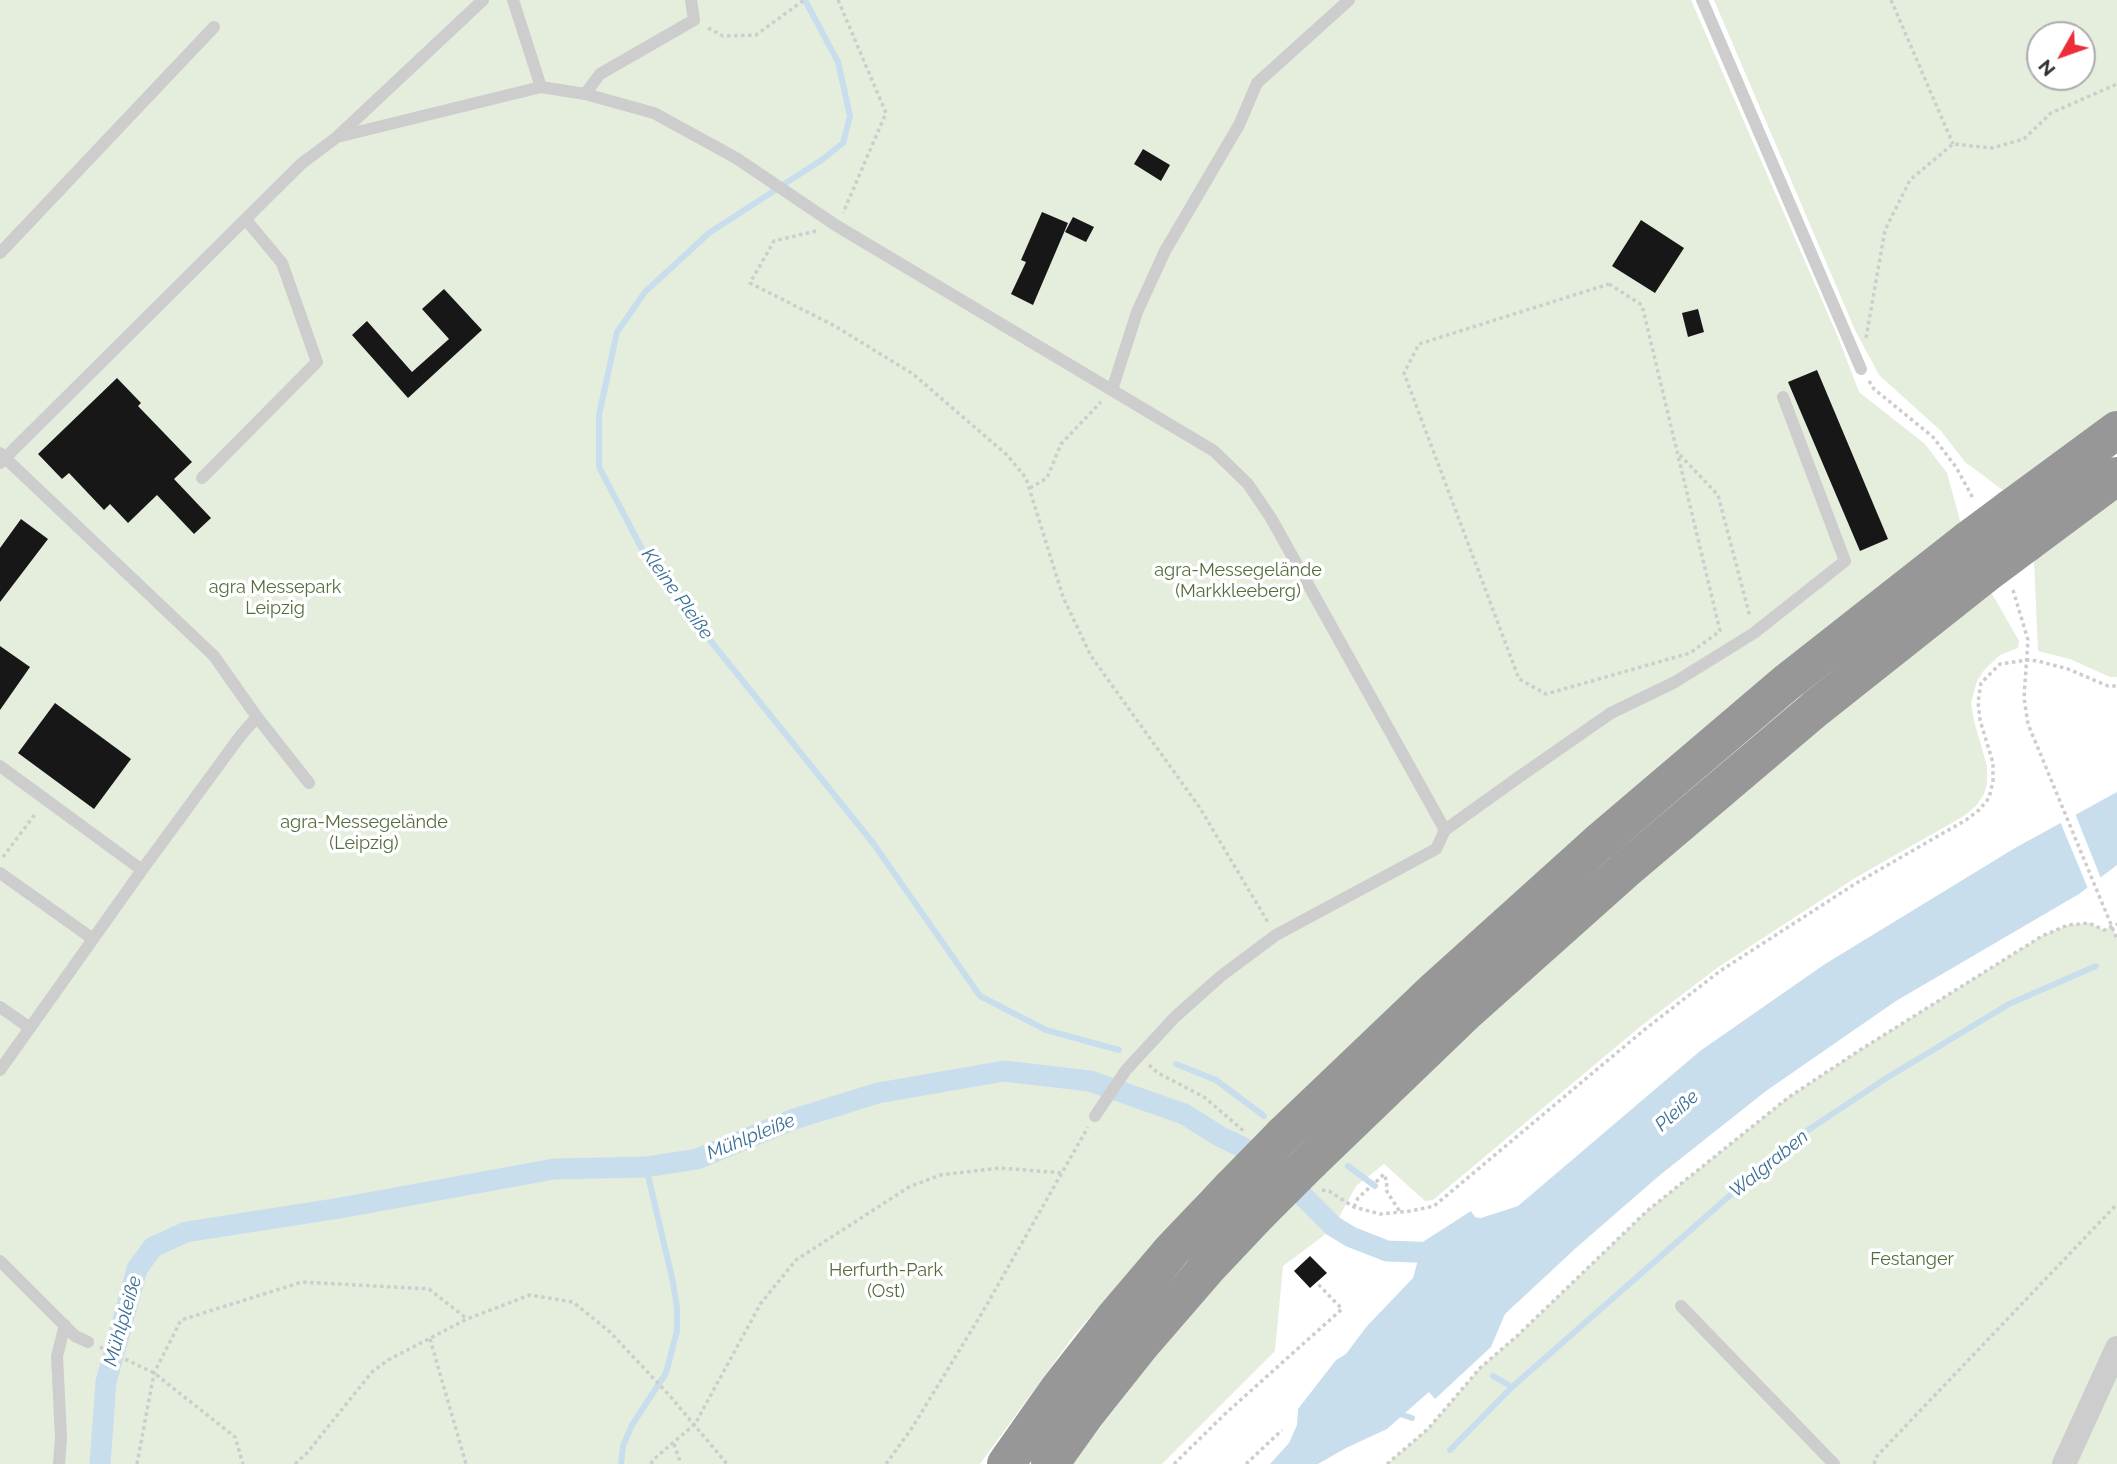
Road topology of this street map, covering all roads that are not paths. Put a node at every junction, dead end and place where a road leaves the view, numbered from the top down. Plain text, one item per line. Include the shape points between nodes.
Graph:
1 (483, 0) edge
2 (513, 0) edge
3 (691, 0) edge
4 (1349, 0) edge
5 (1702, 0) edge
6 (214, 27) dead end
7 (541, 87) junction
8 (585, 94) junction
9 (337, 136) junction
10 (247, 220) junction
11 (0, 253) edge
12 (1861, 369) road end
13 (1112, 390) junction
14 (1783, 397) dead end
15 (2117, 430) edge
16 (2, 458) edge
17 (2117, 475) edge
18 (202, 478) dead end
19 (257, 717) junction
20 (0, 766) edge
21 (309, 783) dead end
22 (1445, 831) junction
23 (142, 870) junction
24 (0, 873) edge
25 (93, 939) junction
26 (0, 1007) edge
27 (30, 1028) junction
28 (0, 1070) edge
29 (1098, 1111) road end
30 (0, 1261) edge
31 (1681, 1306) dead end
32 (65, 1325) junction
33 (88, 1342) dead end
34 (2117, 1348) edge
35 (59, 1464) edge
36 (1006, 1464) edge
37 (1050, 1464) edge
38 (1834, 1464) edge
39 (2064, 1464) edge

1 - 9 lane
2 - 7 lane
3 - 8 lane via 694,20 600,74
4 - 13 lane via 1257,83 1239,125 1166,251 1137,312
5 - 12 lane
6 - 11 lane
7 - 8 lane
7 - 9 lane
8 - 13 lane via 654,113 736,158 837,226
9 - 10 lane via 301,164
10 - 16 lane
10 - 18 lane via 282,263 317,362
13 - 22 lane via 1214,451 1248,484 1271,517
14 - 22 lane via 1845,561 1754,633 1675,682 1611,713
15 - 36 highway, bridge via 1787,683 1598,843 1267,1137 1231,1188 1115,1317
16 - 19 lane via 214,656
17 - 37 highway, bridge via 1815,709 1466,1012 1315,1175 1259,1213 1207,1268 1143,1342
19 - 21 lane
19 - 23 lane
20 - 23 lane
22 - 29 lane via 1436,849 1276,935 1221,976 1138,1055
23 - 25 lane
24 - 25 lane
25 - 27 lane
26 - 27 lane
27 - 28 lane
30 - 32 lane
31 - 38 lane
32 - 33 lane
32 - 35 lane via 57,1356
34 - 39 street

